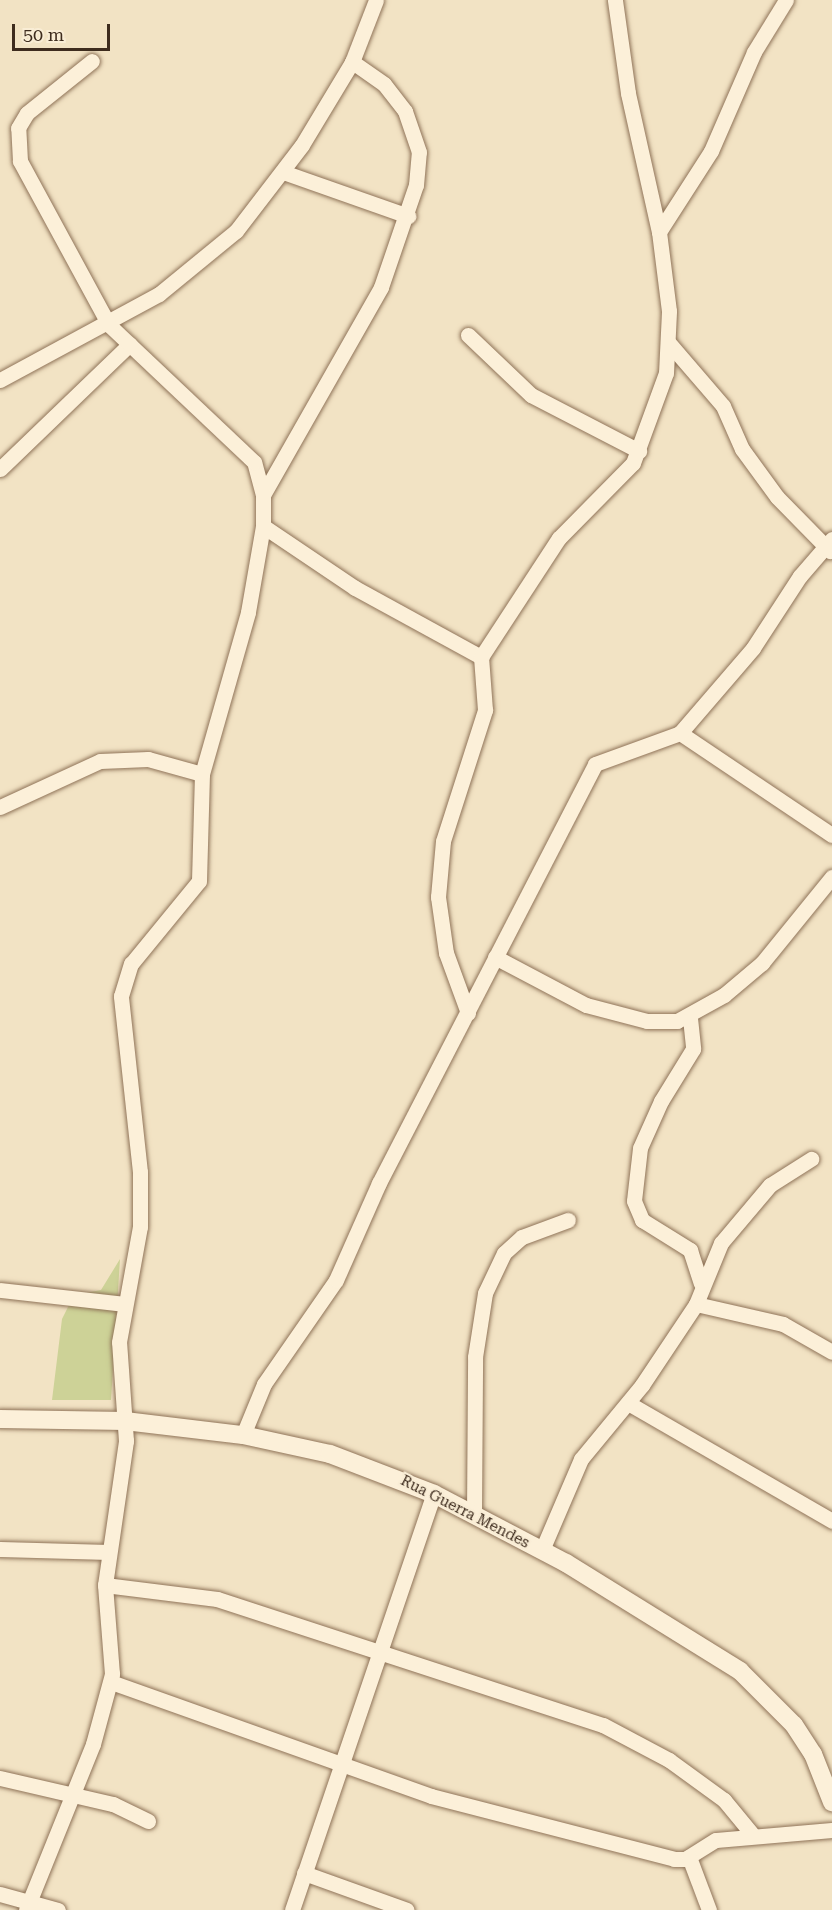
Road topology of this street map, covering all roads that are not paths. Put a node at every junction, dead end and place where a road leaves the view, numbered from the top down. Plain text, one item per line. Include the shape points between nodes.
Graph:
1 (376, 0) edge
2 (615, 0) edge
3 (786, 0) edge
4 (92, 61) dead end
5 (352, 62) junction
6 (283, 172) junction
7 (408, 216) junction
8 (659, 232) junction
9 (109, 325) junction
10 (468, 335) dead end
11 (668, 342) junction
12 (130, 344) junction
13 (0, 380) edge
14 (639, 451) junction
15 (0, 469) edge
16 (263, 495) junction
17 (263, 525) junction
18 (829, 546) edge
19 (481, 657) junction
20 (680, 733) junction
21 (202, 774) junction
22 (0, 807) edge
23 (832, 835) edge
24 (832, 878) edge
25 (495, 957) junction
26 (468, 1012) junction
27 (690, 1018) junction
28 (811, 1159) dead end
29 (568, 1220) dead end
30 (702, 1286) junction
31 (0, 1290) edge
32 (124, 1304) junction
33 (696, 1304) junction
34 (832, 1352) edge
35 (628, 1403) junction
36 (0, 1419) edge
37 (124, 1421) junction
38 (243, 1435) junction
39 (434, 1494) junction
40 (474, 1515) junction
41 (832, 1521) edge
42 (0, 1549) edge
43 (542, 1551) junction
44 (109, 1552) junction
45 (105, 1585) junction
46 (376, 1652) junction
47 (111, 1682) junction
48 (340, 1764) junction
49 (0, 1778) edge
50 (71, 1797) junction
51 (832, 1802) edge
52 (148, 1821) dead end
53 (832, 1830) edge
54 (753, 1835) junction
55 (689, 1857) junction
56 (304, 1873) junction
57 (0, 1894) edge
58 (28, 1905) edge
59 (58, 1910) edge
60 (292, 1910) edge
61 (407, 1910) edge
62 (709, 1910) edge

1 - 5 street
2 - 8 street via 628,93
3 - 8 street via 754,52 711,151
4 - 9 street via 27,113 16,145
5 - 6 street
5 - 7 street via 396,97 410,122 419,163
6 - 7 street
6 - 9 street via 236,231 159,294
7 - 16 street via 381,288
8 - 11 street
9 - 12 street
9 - 13 street
10 - 14 street via 531,395
11 - 14 street via 666,373
11 - 18 street via 723,406 742,449 777,498
12 - 15 street
12 - 16 street via 247,454
14 - 19 street via 559,538
16 - 17 street
17 - 19 street via 355,588
17 - 21 street via 248,612
18 - 20 street via 753,648
19 - 26 street via 485,710 443,842 439,886 440,927
20 - 23 street
20 - 25 street via 595,764
21 - 22 street via 148,759 100,761
21 - 32 street via 199,880 131,964 121,996 140,1172 140,1227
24 - 27 street via 762,963
25 - 26 street
25 - 27 street via 613,1013 658,1022
26 - 38 street via 379,1183 336,1280 264,1384
27 - 30 street via 693,1049 661,1101 640,1148 634,1201 642,1220 690,1250
28 - 30 street via 759,1195 710,1260
29 - 40 street via 522,1237 504,1252 485,1293 475,1357
30 - 33 street
31 - 32 street
32 - 37 street via 119,1342
33 - 34 street via 783,1324
33 - 35 street
35 - 41 street
35 - 43 street via 580,1458
36 - 37 street, Rua Guerra Mendes
37 - 38 street, Rua Guerra Mendes
37 - 44 street
38 - 39 street, Rua Guerra Mendes via 330,1454
39 - 40 street, Rua Guerra Mendes
39 - 46 street
40 - 43 street, Rua Guerra Mendes
42 - 44 street
43 - 51 street, Rua Guerra Mendes via 697,1642 756,1684 813,1754
44 - 45 street
45 - 46 street via 217,1599
45 - 47 street via 114,1653
46 - 48 street
46 - 54 street via 603,1725 640,1743 724,1800
47 - 48 street
47 - 50 street
48 - 55 street via 431,1796 674,1858
48 - 56 street
49 - 50 street
50 - 52 street via 113,1804
50 - 58 street
53 - 54 street
54 - 55 street via 708,1842
55 - 62 street
56 - 60 street
56 - 61 street
57 - 58 street
58 - 59 street

